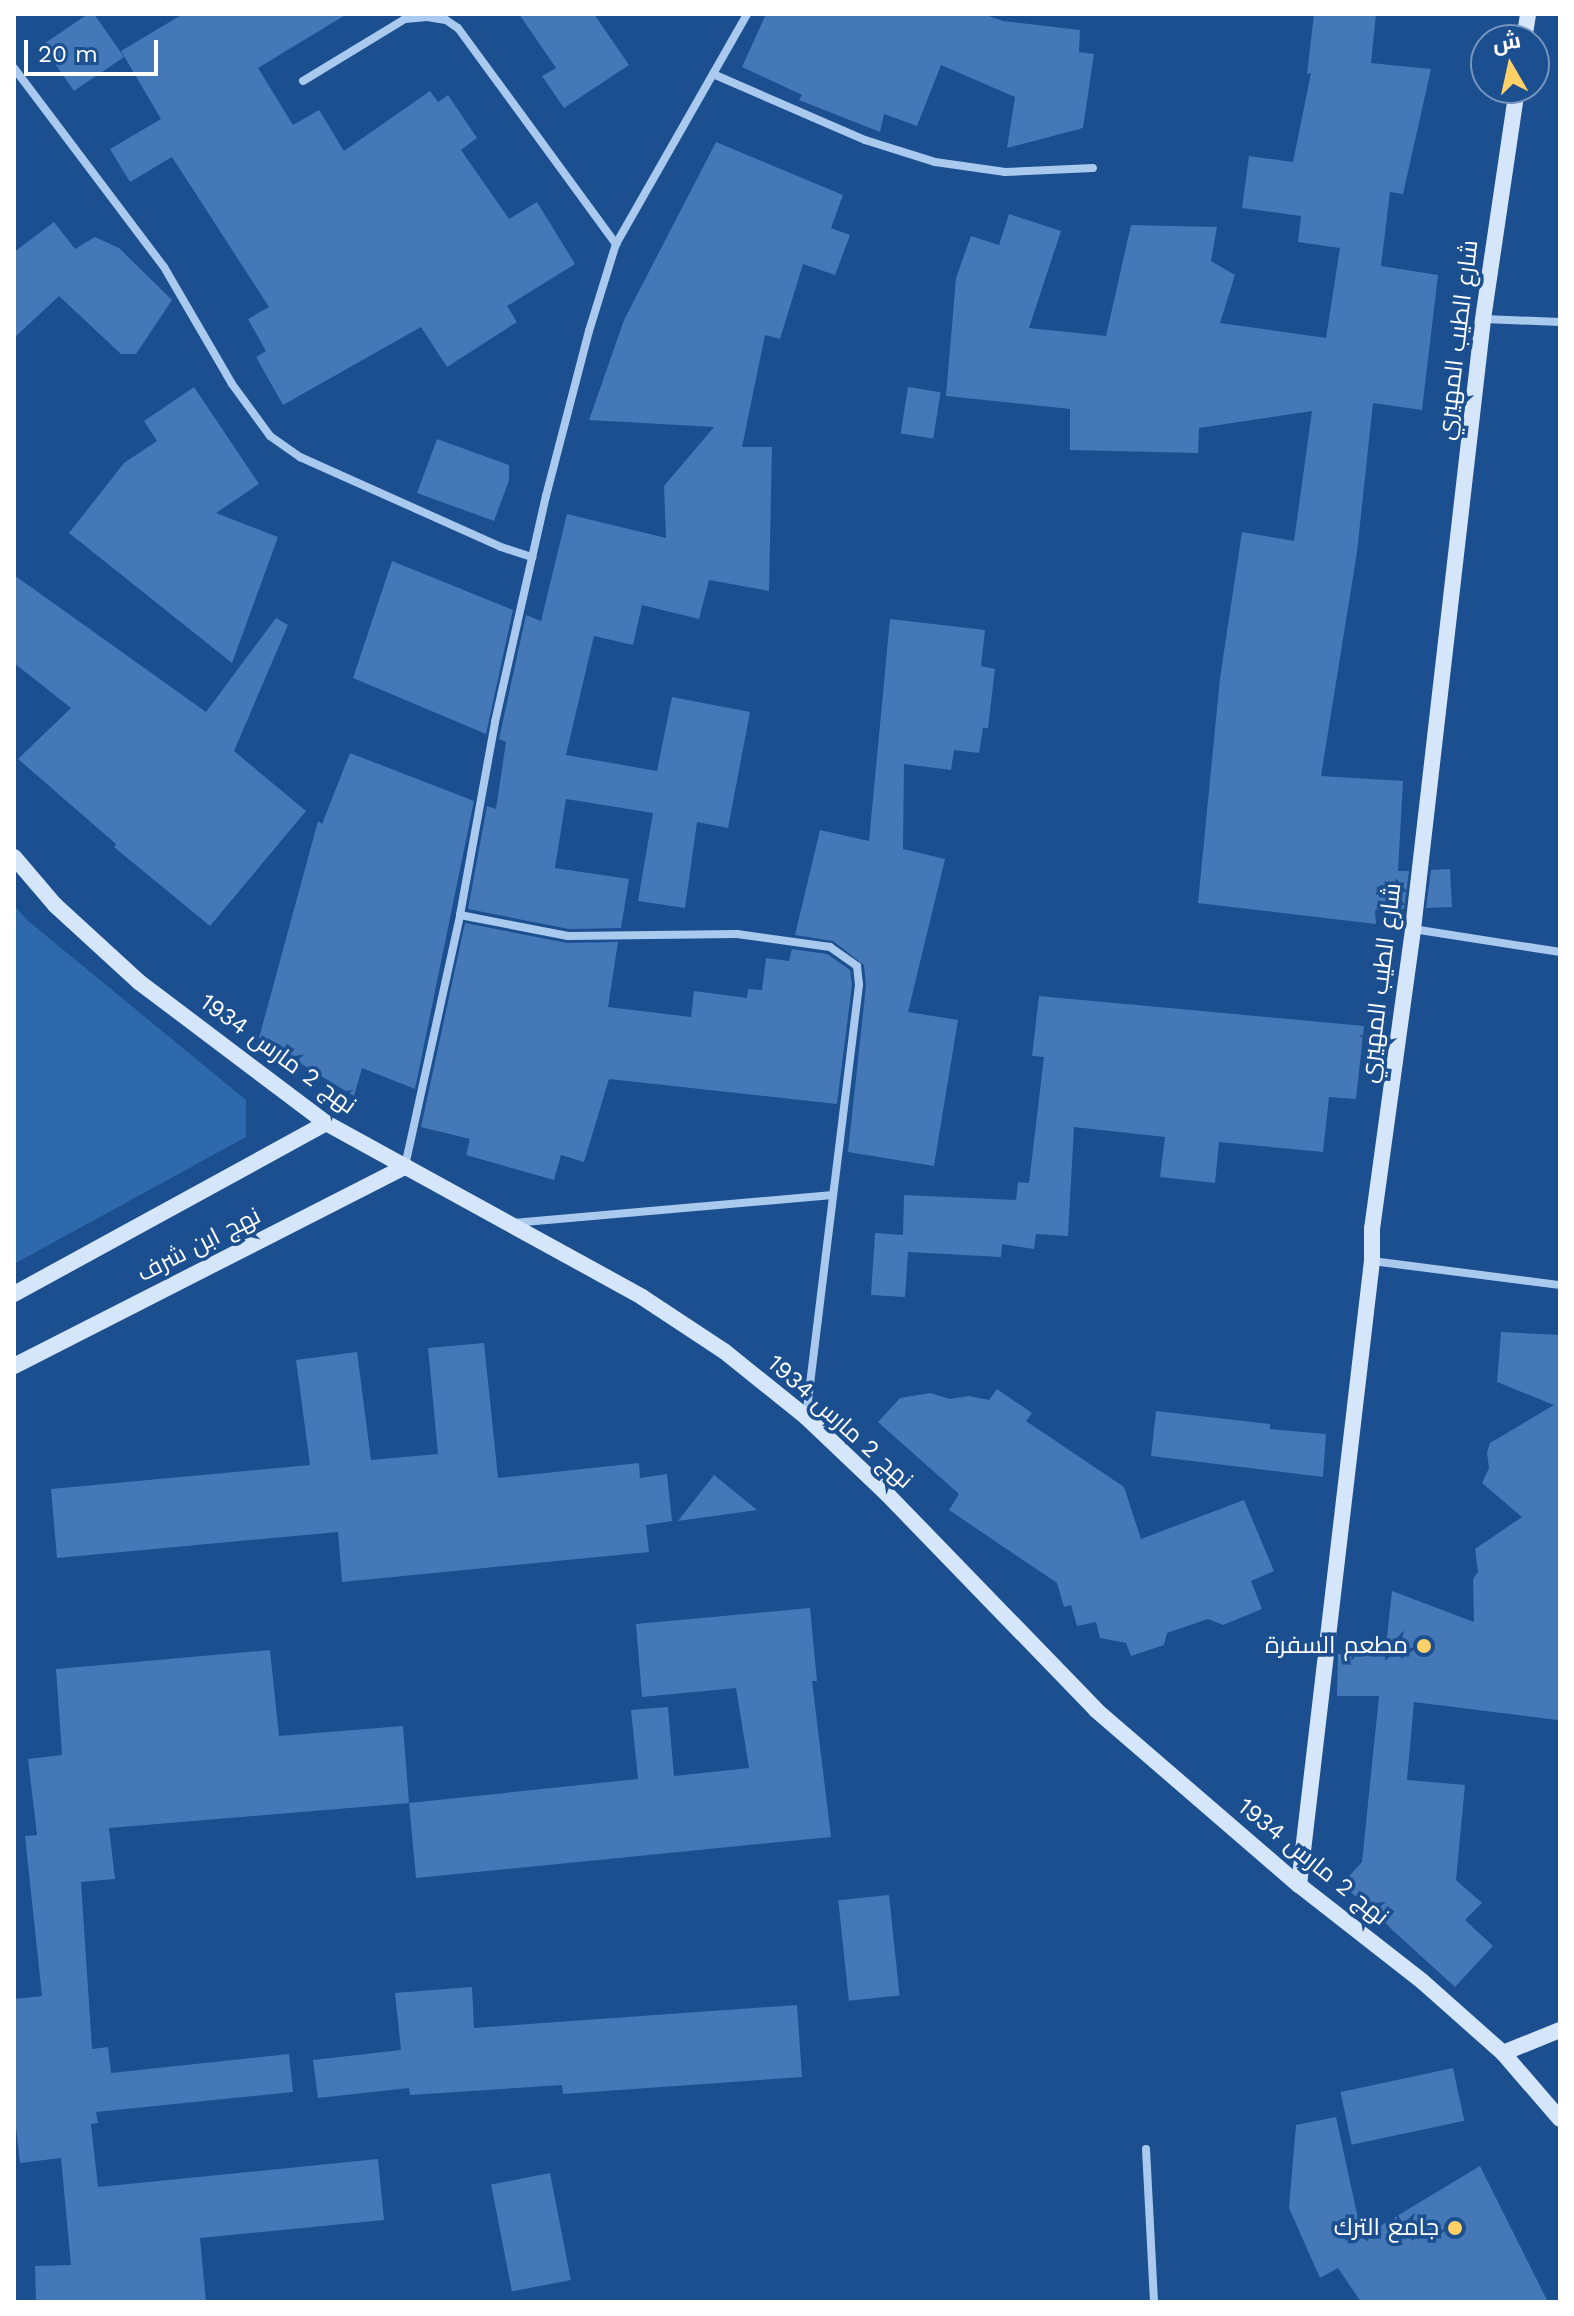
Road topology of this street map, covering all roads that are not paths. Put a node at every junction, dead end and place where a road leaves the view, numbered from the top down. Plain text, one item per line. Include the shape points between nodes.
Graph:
1 (747, 14) edge
2 (14, 68) edge
3 (713, 74) junction
4 (303, 81) dead end
5 (1515, 104) edge
6 (1093, 168) dead end
7 (616, 244) junction
8 (1483, 319) junction
9 (1560, 322) edge
10 (532, 557) junction
11 (14, 857) edge
12 (460, 915) junction
13 (1413, 929) junction
14 (1560, 952) edge
15 (326, 1123) junction
16 (405, 1167) junction
17 (833, 1195) junction
18 (508, 1224) junction
19 (1372, 1261) junction
20 (1560, 1285) edge
21 (14, 1294) edge
22 (14, 1366) edge
23 (806, 1417) junction
24 (1299, 1885) junction
25 (1560, 2030) edge
26 (1503, 2053) junction
27 (1560, 2119) edge
28 (1146, 2149) dead end
29 (1154, 2302) edge

1 - 3 street
2 - 10 street via 164,267 232,384 270,436 312,463
3 - 6 street via 836,129 935,162 1005,172
3 - 7 street
4 - 7 street via 405,19 446,20 458,28
5 - 8 street, شارع الطيب المهيري
7 - 10 street
8 - 9 street
8 - 13 street, شارع الطيب المهيري
10 - 12 street
11 - 15 street, نهج 2 مارس 1934 via 55,905 139,982
12 - 16 street
12 - 17 street via 568,936 737,934 830,947 857,966
13 - 14 street
13 - 19 street, شارع الطيب المهيري
15 - 16 street, نهج 2 مارس 1934
15 - 21 street, نهج ابن شرف
16 - 18 street, نهج 2 مارس 1934
16 - 22 street, نهج ابن شرف
17 - 18 street
17 - 23 street
18 - 23 street, نهج 2 مارس 1934 via 642,1297 724,1351
19 - 20 street
19 - 24 street, شارع الطيب المهيري
23 - 24 street, نهج 2 مارس 1934 via 1096,1710
24 - 26 street, نهج 2 مارس 1934
25 - 26 street
26 - 27 street, نهج 2 مارس 1934
28 - 29 street

